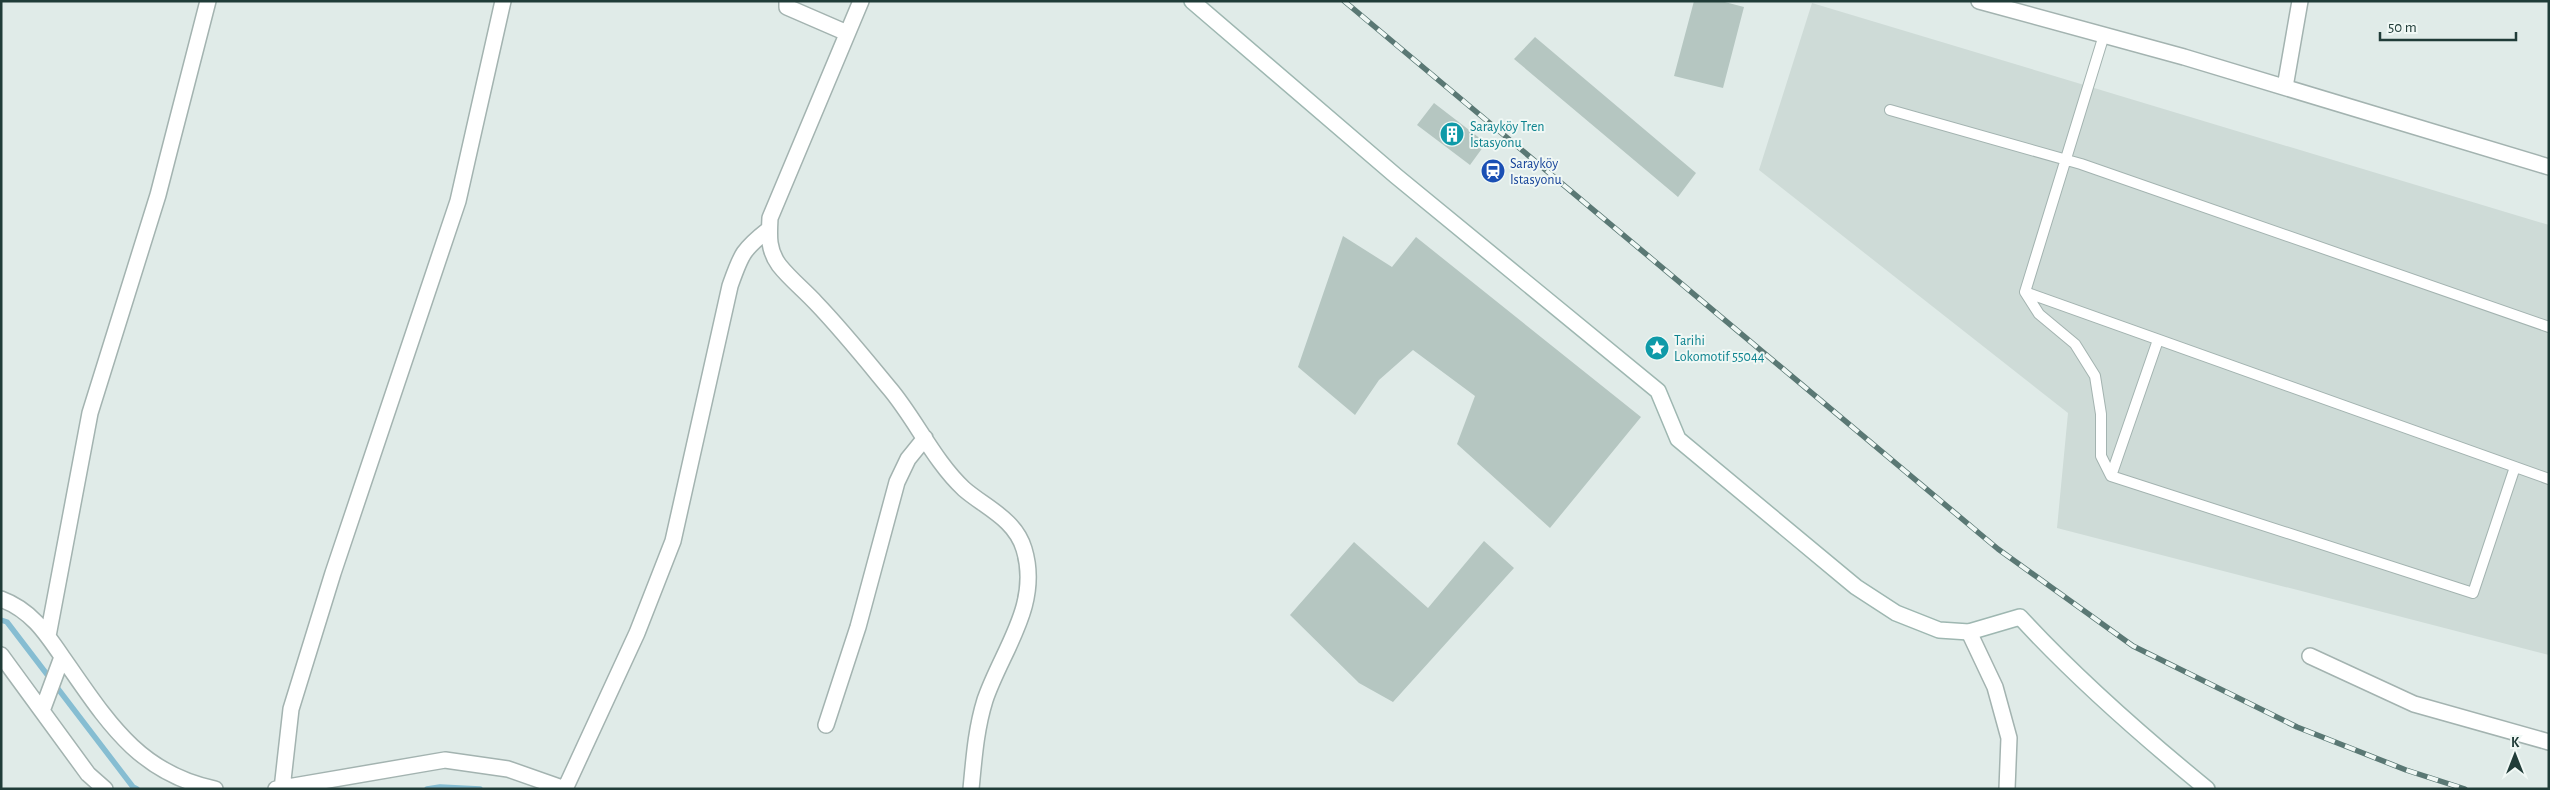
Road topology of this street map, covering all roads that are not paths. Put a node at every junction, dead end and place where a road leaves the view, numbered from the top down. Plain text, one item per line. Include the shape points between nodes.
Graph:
1 (208, 1) edge
2 (503, 1) edge
3 (787, 1) edge
4 (860, 1) edge
5 (1192, 1) edge
6 (1979, 1) edge
7 (2300, 1) edge
8 (847, 33) junction
9 (2104, 35) junction
10 (2286, 87) junction
11 (1890, 110) dead end
12 (2065, 160) junction
13 (2549, 167) edge
14 (769, 229) junction
15 (2025, 292) junction
16 (2549, 327) edge
17 (2158, 340) junction
18 (925, 438) junction
19 (2515, 467) junction
20 (2111, 476) junction
21 (2549, 480) edge
22 (1, 598) edge
23 (1969, 632) junction
24 (48, 636) junction
25 (1, 655) edge
26 (2310, 656) dead end
27 (62, 657) junction
28 (45, 704) junction
29 (826, 725) dead end
30 (2549, 742) edge
31 (105, 789) edge
32 (215, 789) edge
33 (276, 789) edge
34 (282, 789) edge
35 (565, 789) edge
36 (971, 789) edge
37 (2007, 789) edge
38 (2207, 789) edge

1 - 24 street via 158,195 90,414
2 - 34 street via 458,201 333,573 291,709
3 - 8 street via 787,7
4 - 8 street
5 - 23 street via 1396,176 1658,391 1678,439 1856,587 1896,613 1930,627
6 - 9 street
7 - 10 street
8 - 14 street via 770,218
9 - 10 street
9 - 12 lane
10 - 13 street
11 - 12 lane
12 - 15 lane
12 - 16 lane
14 - 18 street via 769,245 779,264 892,390
14 - 35 street via 747,247 736,268 673,541 637,633
15 - 17 lane
15 - 20 lane via 2040,314 2075,344 2095,376 2101,414 2101,456
17 - 19 lane
17 - 20 lane
18 - 29 street via 908,459 897,482 858,627
18 - 36 street via 964,488 1013,529 1024,548 1027,563 1025,605 1014,638 986,698 976,733
19 - 20 lane via 2473,593
19 - 21 lane
22 - 24 street via 22,609
23 - 37 street via 1995,687 2009,738
23 - 38 street via 2020,617 2057,658
24 - 27 street
25 - 28 street
26 - 30 street via 2414,704
27 - 28 street
27 - 32 street via 96,705 135,751 167,773
28 - 31 street via 88,774
33 - 34 street
34 - 35 street via 445,760 508,769

